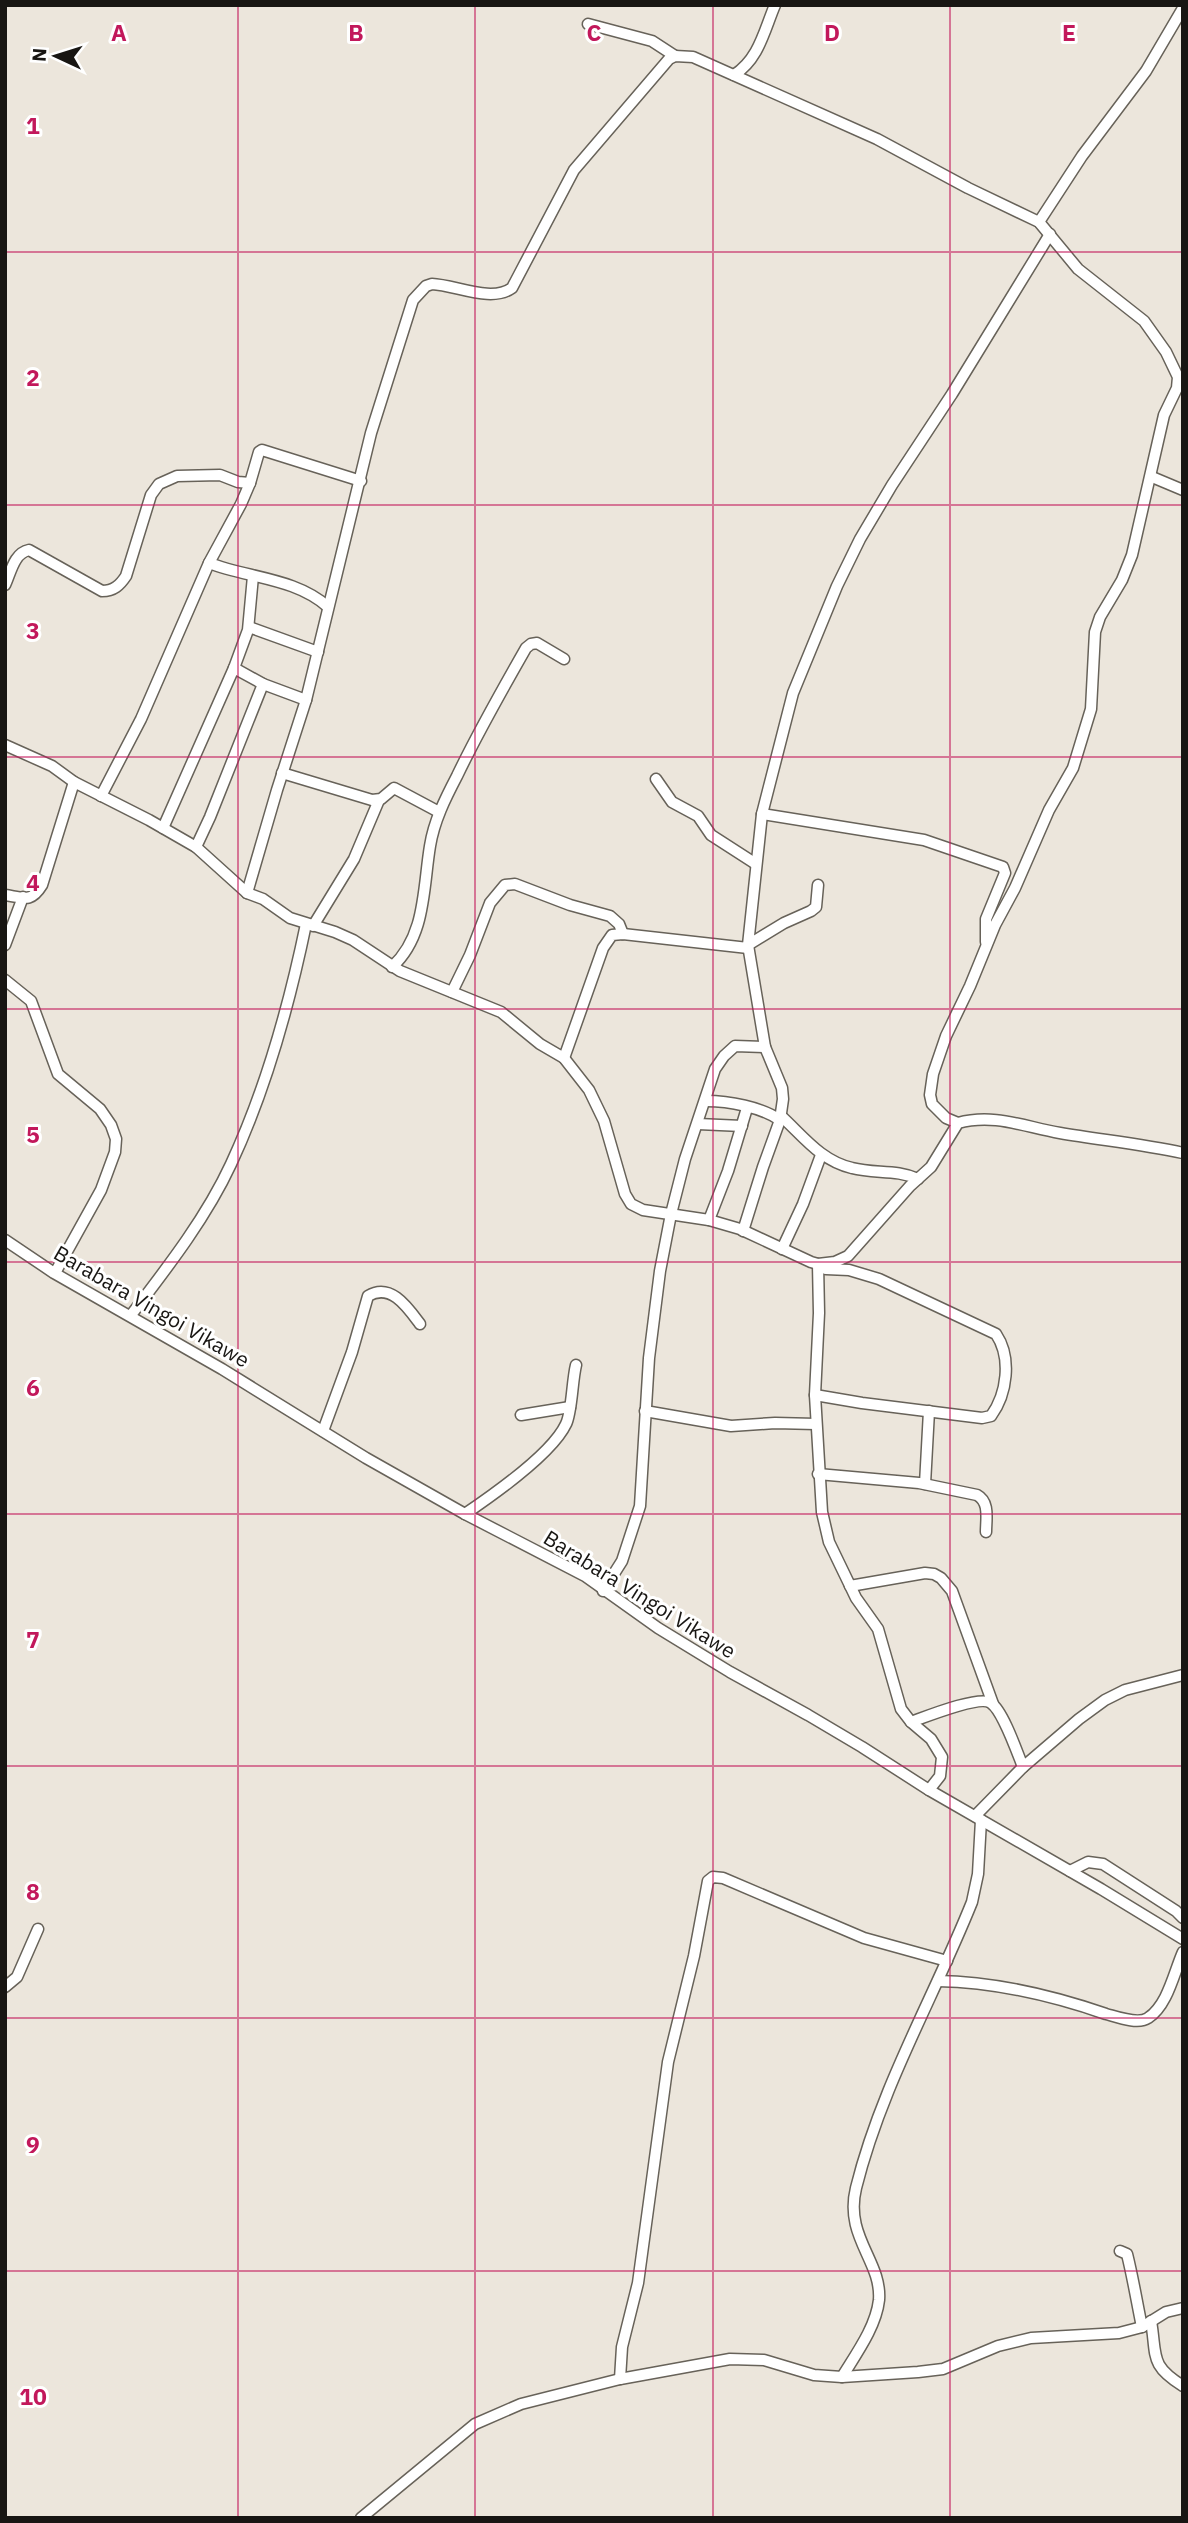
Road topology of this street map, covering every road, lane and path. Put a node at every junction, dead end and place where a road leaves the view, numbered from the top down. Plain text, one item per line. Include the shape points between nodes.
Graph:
1 (775, 5) edge
2 (1183, 8) edge
3 (588, 24) dead end
4 (675, 56) junction
5 (734, 75) junction
6 (1039, 222) junction
7 (1050, 234) junction
8 (1177, 361) edge
9 (1152, 477) junction
10 (361, 481) junction
11 (250, 483) junction
12 (1183, 490) edge
13 (209, 563) junction
14 (253, 576) junction
15 (5, 585) edge
16 (328, 607) junction
17 (249, 627) junction
18 (318, 652) junction
19 (564, 659) dead end
20 (234, 668) junction
21 (263, 684) junction
22 (306, 700) junction
23 (5, 745) edge
24 (282, 773) junction
25 (656, 779) dead end
26 (74, 782) junction
27 (101, 796) junction
28 (379, 800) junction
29 (439, 812) junction
30 (762, 814) junction
31 (163, 828) junction
32 (196, 847) junction
33 (756, 864) junction
34 (818, 885) dead end
35 (247, 894) junction
36 (5, 895) edge
37 (23, 897) junction
38 (310, 925) junction
39 (623, 934) junction
40 (5, 945) edge
41 (986, 945) junction
42 (748, 946) junction
43 (392, 967) junction
44 (5, 980) edge
45 (452, 992) junction
46 (765, 1047) junction
47 (564, 1058) junction
48 (706, 1101) junction
49 (747, 1108) junction
50 (781, 1118) junction
51 (958, 1123) junction
52 (698, 1124) junction
53 (742, 1126) junction
54 (1183, 1153) edge
55 (821, 1155) junction
56 (918, 1179) junction
57 (671, 1214) junction
58 (709, 1220) junction
59 (743, 1231) junction
60 (5, 1240) edge
61 (782, 1249) junction
62 (819, 1267) junction
63 (55, 1273) junction
64 (131, 1315) junction
65 (420, 1324) dead end
66 (576, 1365) dead end
67 (815, 1395) junction
68 (570, 1407) junction
69 (645, 1411) junction
70 (929, 1411) junction
71 (521, 1415) dead end
72 (816, 1424) junction
73 (323, 1431) junction
74 (818, 1474) junction
75 (925, 1484) junction
76 (465, 1514) junction
77 (986, 1532) dead end
78 (850, 1586) junction
79 (603, 1591) junction
80 (1183, 1675) edge
81 (993, 1704) junction
82 (911, 1722) junction
83 (1023, 1767) junction
84 (929, 1790) junction
85 (978, 1818) junction
86 (1070, 1871) junction
87 (1183, 1919) edge
88 (38, 1929) dead end
89 (1183, 1939) edge
90 (1183, 1952) edge
91 (947, 1961) junction
92 (5, 1972) edge
93 (17, 1977) junction
94 (938, 1981) junction
95 (5, 1987) edge
96 (1121, 2251) dead end
97 (1183, 2308) edge
98 (1147, 2324) junction
99 (842, 2376) junction
100 (620, 2379) junction
101 (1183, 2386) edge
102 (361, 2518) edge

1 - 5 street via 753,58
2 - 6 street via 1146,71
3 - 4 street via 652,41
4 - 5 street via 693,57
4 - 10 street via 574,170 512,288 495,294 432,284 414,300 371,433
5 - 6 street via 877,139
6 - 7 street
7 - 8 street via 1079,270 1144,321
7 - 30 street via 860,538 793,693
8 - 9 street via 1178,382 1164,415
9 - 12 street
9 - 41 street via 1130,563 1095,632 1091,709 1073,768
10 - 11 street via 262,450
10 - 16 street
11 - 13 street
11 - 15 street via 216,474 171,477 159,484 151,495 126,576 110,590 102,591 29,550 17,557
13 - 14 street
13 - 27 street via 141,719
14 - 16 street via 307,591
14 - 17 street
16 - 18 street
17 - 18 street
17 - 20 street
18 - 22 street
19 - 29 street via 537,643 526,648
20 - 21 street
20 - 31 street
21 - 22 street
21 - 32 street
22 - 24 street
23 - 26 street via 52,766
24 - 28 street
24 - 35 street
25 - 33 street via 672,802 695,814 711,835
26 - 27 street
26 - 37 street via 42,885 35,896
27 - 31 street
28 - 29 street via 394,788
28 - 38 street via 354,859
29 - 43 street via 415,934
30 - 33 street
30 - 41 street via 924,840 1003,867 1005,873 986,919
31 - 32 street
32 - 35 street
33 - 42 street
34 - 42 street via 816,907
35 - 38 street
36 - 37 street
37 - 40 street
38 - 43 street via 353,940
38 - 64 street via 278,1039 230,1166 184,1242
39 - 42 street
39 - 45 street via 610,916 514,884 505,885 489,904
39 - 47 street via 612,934 603,947
41 - 51 street via 933,1074 932,1104
42 - 46 street
43 - 45 street
44 - 63 street via 31,1001 58,1074 100,1109 116,1139 102,1190
45 - 47 street via 501,1012
46 - 48 street via 735,1046 724,1056 715,1069
46 - 50 street via 782,1088
47 - 57 street via 589,1090 604,1121 631,1204
48 - 49 street
48 - 52 street
49 - 50 street
49 - 53 street
50 - 55 street
50 - 59 street
51 - 54 street via 999,1119
51 - 56 street via 932,1167
52 - 53 street
52 - 57 street
53 - 58 street
55 - 56 street via 851,1168 899,1172
55 - 61 street
56 - 62 street via 848,1255
57 - 58 street
57 - 69 street via 653,1316
58 - 59 street
59 - 61 street
60 - 63 street, Barabara Vingoi Vikawe
61 - 62 street
62 - 67 street
62 - 70 street via 866,1274 996,1334 1006,1359 1002,1396 990,1416
63 - 64 street, Barabara Vingoi Vikawe
64 - 73 street, Barabara Vingoi Vikawe
65 - 73 street via 395,1296 378,1292 368,1296
66 - 68 street
67 - 70 street
67 - 72 street
68 - 71 street
68 - 76 street via 566,1424 543,1452
69 - 72 street via 731,1426
69 - 79 street via 640,1506 622,1561
70 - 75 street
72 - 74 street
73 - 76 street, Barabara Vingoi Vikawe
74 - 75 street
74 - 78 street via 825,1530
75 - 77 street via 982,1498
76 - 79 street, Barabara Vingoi Vikawe
78 - 81 street via 925,1573 949,1584
78 - 82 street via 878,1629 901,1709
79 - 84 street, Barabara Vingoi Vikawe
80 - 83 street via 1125,1689 1105,1700
81 - 82 street via 981,1700
81 - 83 street
82 - 84 street via 931,1739 942,1757 940,1776
83 - 85 street
84 - 85 street, Barabara Vingoi Vikawe
85 - 86 street, Barabara Vingoi Vikawe
85 - 91 street via 978,1874 972,1902
86 - 87 street via 1088,1862 1103,1864
86 - 89 street, Barabara Vingoi Vikawe
88 - 93 street
90 - 94 street via 1161,2002 1142,2020 997,1984
91 - 94 street
91 - 100 street via 864,1938 723,1878 708,1881 668,2062
92 - 93 street
93 - 95 street
94 - 99 street via 883,2101 856,2187 854,2221 876,2276 878,2301 868,2330
96 - 98 street via 1127,2254
97 - 98 street
98 - 99 street via 1119,2333 1031,2338 931,2371
98 - 101 street via 1156,2362
99 - 100 street via 814,2375 781,2364 740,2359
100 - 102 street via 521,2404 475,2424

